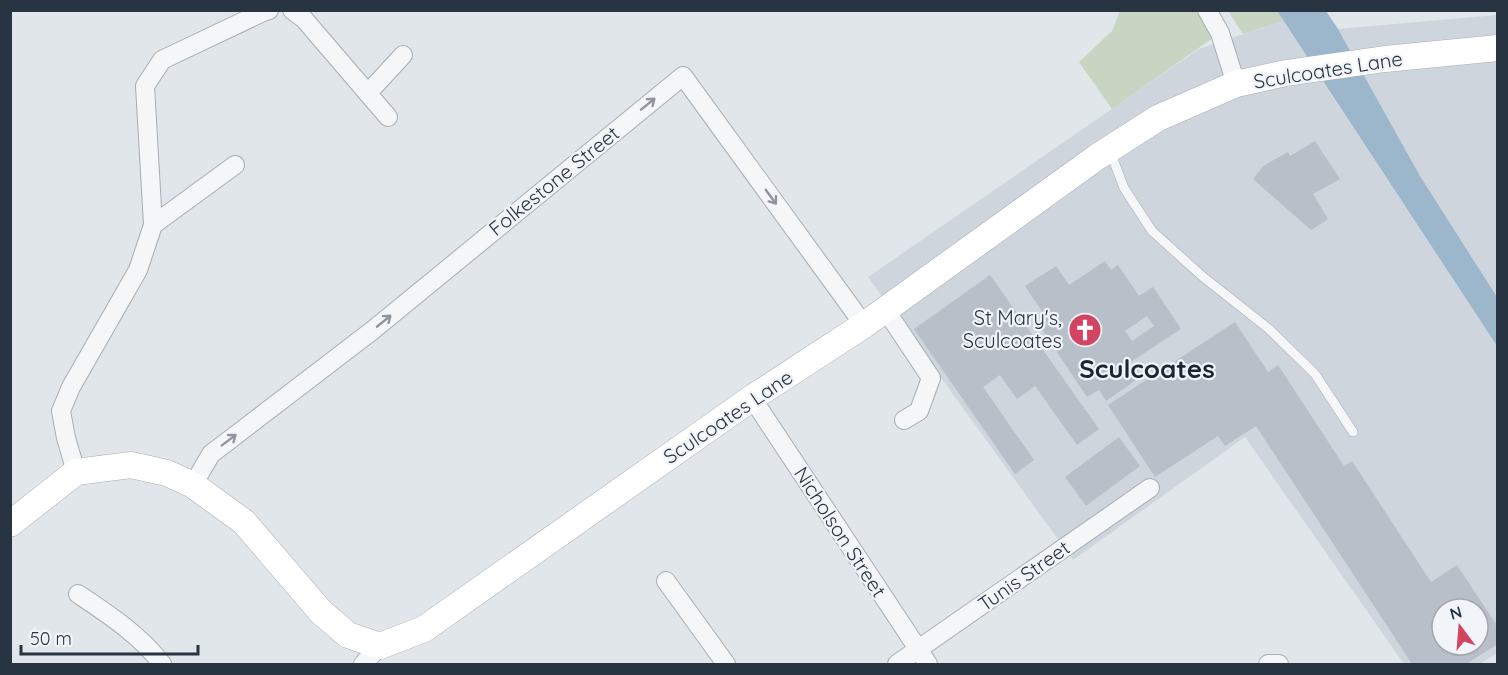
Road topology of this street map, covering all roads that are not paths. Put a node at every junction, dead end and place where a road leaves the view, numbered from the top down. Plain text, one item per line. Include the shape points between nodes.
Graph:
1 (269, 10) edge
2 (292, 10) edge
3 (1206, 10) edge
4 (1497, 48) edge
5 (403, 55) dead end
6 (1236, 84) junction
7 (368, 93) junction
8 (388, 117) dead end
9 (1110, 149) junction
10 (234, 165) dead end
11 (153, 225) junction
12 (885, 309) junction
13 (864, 325) junction
14 (752, 398) junction
15 (904, 420) dead end
16 (1353, 432) dead end
17 (76, 472) junction
18 (194, 485) junction
19 (1150, 488) dead end
20 (10, 524) edge
21 (666, 581) dead end
22 (78, 594) dead end
23 (371, 655) edge
24 (923, 657) edge
25 (162, 664) edge
26 (726, 664) edge
27 (897, 664) edge
28 (1268, 664) edge
29 (1279, 664) edge

1 - 11 street via 162,60 145,86
2 - 7 street
3 - 6 street via 1220,33
4 - 6 street, Sculcoates Lane via 1310,69
5 - 7 street
6 - 9 street, Sculcoates Lane via 1158,118
7 - 8 street
9 - 12 street, Sculcoates Lane
9 - 16 lane via 1124,188 1152,231 1269,329 1315,374
10 - 11 street
11 - 17 street via 138,270 61,411
12 - 13 street, Sculcoates Lane
12 - 15 street via 931,378 919,411
13 - 14 street, Sculcoates Lane
18 -> 13 street, Folkestone Street via 211,454 373,330 682,76
14 - 23 street, Sculcoates Lane via 424,628
14 - 24 street, Nicholson Street
17 - 18 street, Sculcoates Lane via 131,465 167,473
17 - 20 street
18 - 23 street, Sculcoates Lane via 244,522 321,612
19 - 24 street, Tunis Street
21 - 26 street
22 - 25 street via 117,620
24 - 27 street, Tunis Street
28 - 29 street

